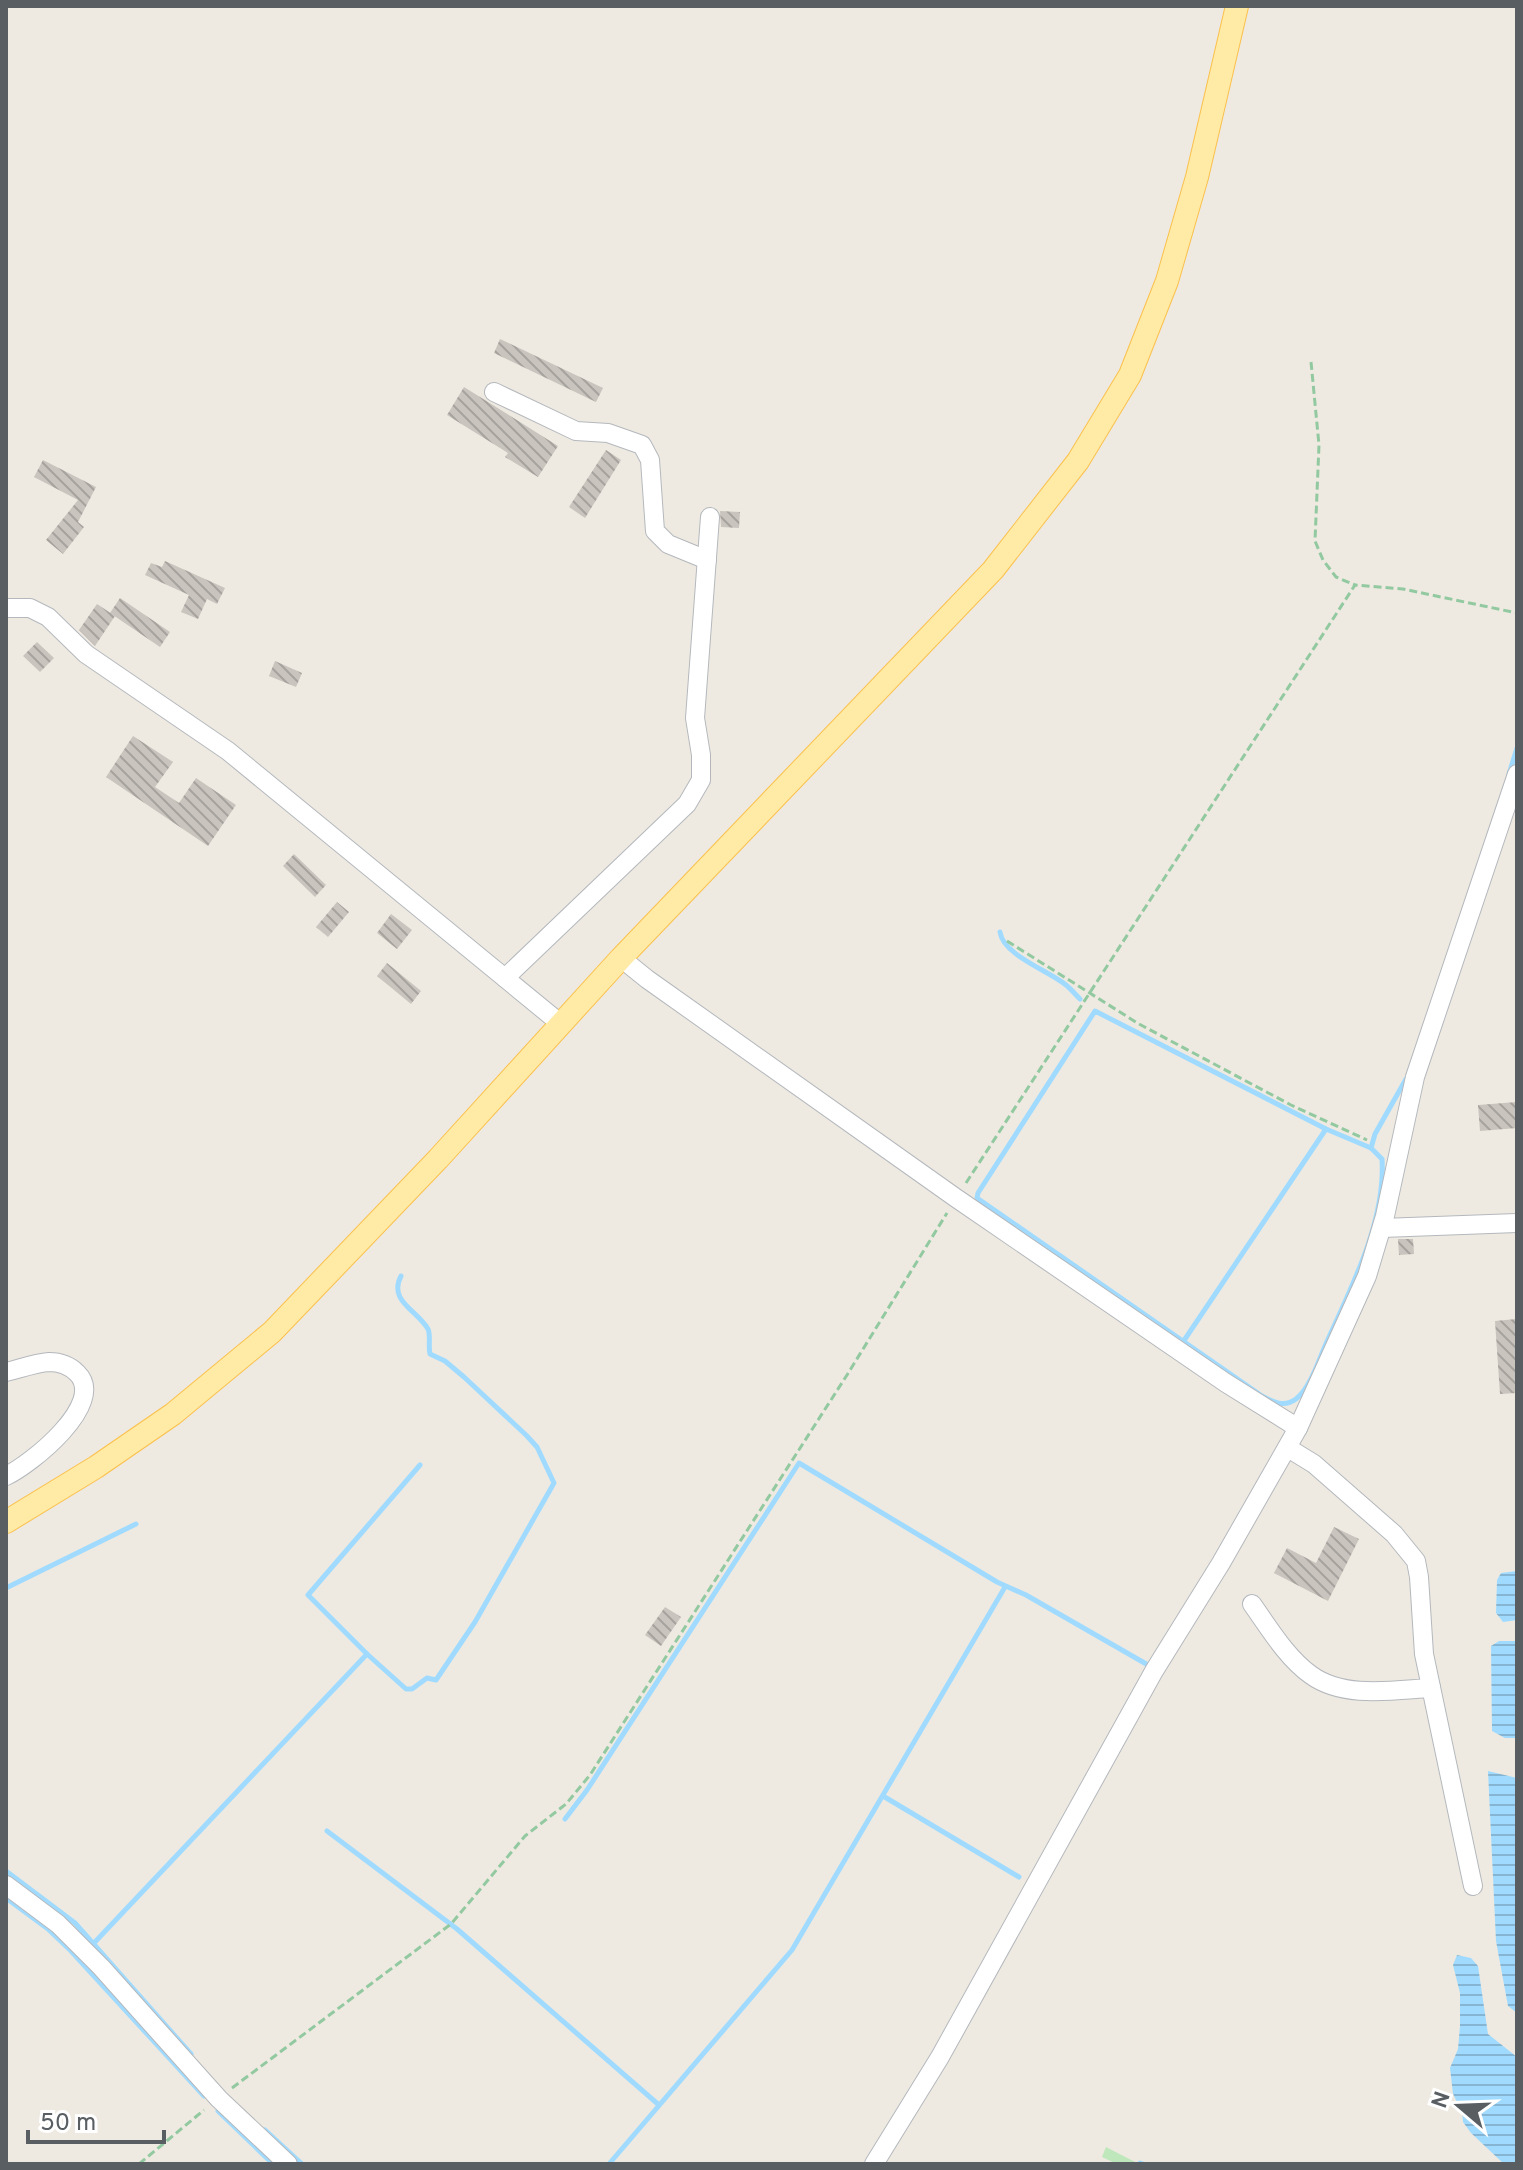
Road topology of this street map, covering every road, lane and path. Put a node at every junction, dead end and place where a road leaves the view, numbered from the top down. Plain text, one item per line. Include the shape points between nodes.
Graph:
1 (1237, 6) edge
2 (1311, 362) dead end
3 (494, 392) dead end
4 (710, 517) dead end
5 (707, 560) junction
6 (1355, 585) junction
7 (6, 608) edge
8 (1517, 613) edge
9 (1517, 774) edge
10 (1007, 941) dead end
11 (621, 958) junction
12 (505, 978) junction
13 (1091, 992) junction
14 (561, 1024) junction
15 (1367, 1140) dead end
16 (956, 1198) junction
17 (1517, 1223) edge
18 (1382, 1228) junction
19 (6, 1372) edge
20 (1298, 1428) junction
21 (1288, 1448) junction
22 (6, 1476) edge
23 (6, 1522) edge
24 (1252, 1604) dead end
25 (1431, 1688) junction
26 (6, 1885) edge
27 (1473, 1886) dead end
28 (219, 2099) junction
29 (139, 2164) edge
30 (288, 2164) edge
31 (874, 2164) edge

1 - 11 main road via 1167,281 1130,375 1078,461 993,570
2 - 6 path via 1319,445 1315,541 1336,577
3 - 5 street via 576,431 608,433 642,445 650,460 655,531 668,544
4 - 5 street
5 - 12 street via 695,718 701,780 687,804
6 - 8 path via 1403,589
6 - 13 path
7 - 12 street via 30,608 48,617 86,654 228,751
9 - 18 street via 1415,1077
10 - 13 path
11 - 14 main road
11 - 16 street
12 - 14 street
13 - 15 path via 1139,1024
13 - 16 path
14 - 23 main road via 272,1332 173,1414
16 - 20 street
16 - 28 path via 582,1785 525,1836 451,1924
17 - 18 street
18 - 20 street via 1367,1276
19 - 22 street via 49,1362 69,1366 82,1377 84,1393 53,1443
20 - 21 street
21 - 25 street via 1394,1534 1416,1561
21 - 31 street via 1154,1671 940,2057
24 - 25 street via 1310,1675 1329,1685 1367,1691
25 - 27 street
26 - 28 street via 69,1935
28 - 29 path
28 - 30 street

